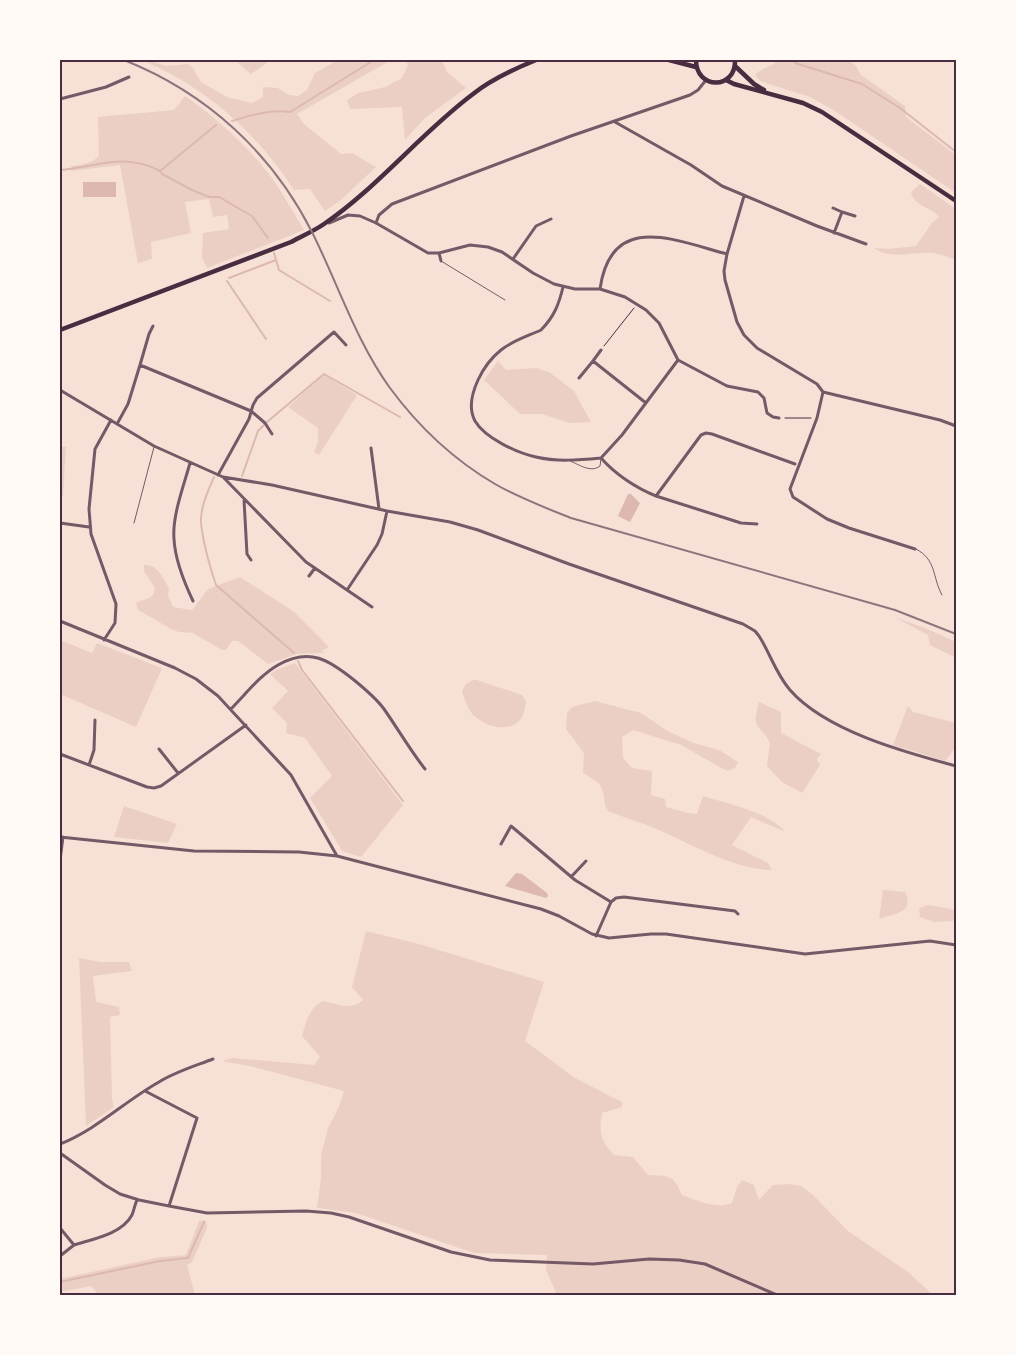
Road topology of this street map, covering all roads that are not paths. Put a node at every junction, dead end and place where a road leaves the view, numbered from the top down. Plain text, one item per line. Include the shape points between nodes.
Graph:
1 (536, 60) edge
2 (669, 60) edge
3 (696, 60) edge
4 (735, 60) edge
5 (735, 66) junction
6 (696, 67) junction
7 (129, 77) dead end
8 (706, 80) junction
9 (726, 80) junction
10 (768, 92) junction
11 (60, 100) edge
12 (614, 121) junction
13 (744, 196) junction
14 (956, 201) edge
15 (833, 208) dead end
16 (842, 212) junction
17 (855, 216) dead end
18 (551, 218) dead end
19 (376, 223) junction
20 (324, 225) junction
21 (834, 233) junction
22 (866, 244) dead end
23 (439, 253) junction
24 (726, 254) junction
25 (513, 259) junction
26 (441, 261) joint
27 (563, 287) junction
28 (600, 289) junction
29 (505, 300) dead end
30 (153, 326) dead end
31 (60, 330) edge
32 (346, 344) dead end
33 (601, 350) road end
34 (678, 360) junction
35 (593, 361) junction
36 (140, 364) junction
37 (579, 378) dead end
38 (60, 390) edge
39 (823, 392) junction
40 (646, 403) junction
41 (251, 411) junction
42 (779, 418) road end
43 (111, 420) junction
44 (117, 424) junction
45 (956, 426) edge
46 (272, 434) dead end
47 (154, 446) junction
48 (371, 448) dead end
49 (601, 458) junction
50 (570, 461) junction
51 (190, 463) junction
52 (795, 464) dead end
53 (218, 475) junction
54 (223, 477) junction
55 (656, 496) junction
56 (244, 500) junction
57 (378, 509) junction
58 (387, 511) junction
59 (60, 523) edge
60 (134, 523) dead end
61 (757, 524) dead end
62 (90, 527) junction
63 (915, 549) joint
64 (251, 560) dead end
65 (315, 568) junction
66 (309, 576) dead end
67 (346, 590) junction
68 (942, 594) dead end
69 (193, 601) dead end
70 (372, 607) dead end
71 (60, 621) edge
72 (104, 640) junction
73 (231, 709) junction
74 (95, 720) dead end
75 (246, 725) junction
76 (159, 749) dead end
77 (60, 754) edge
78 (88, 765) junction
79 (956, 766) edge
80 (425, 769) dead end
81 (178, 773) junction
82 (62, 837) edge
83 (501, 844) dead end
84 (337, 856) junction
85 (60, 860) edge
86 (586, 861) dead end
87 (572, 877) junction
88 (611, 902) junction
89 (738, 914) dead end
90 (596, 936) junction
91 (956, 945) edge
92 (213, 1059) dead end
93 (145, 1090) junction
94 (60, 1144) edge
95 (60, 1153) edge
96 (137, 1200) junction
97 (169, 1206) junction
98 (60, 1228) edge
99 (74, 1245) junction
100 (60, 1256) edge
101 (777, 1295) edge

1 - 20 main road via 511,70 473,93
2 - 6 main road
3 - 6 main road
4 - 5 main road
5 - 9 main road
5 - 10 main road
6 - 8 main road
7 - 11 street
8 - 9 main road via 716,83
8 - 12 street via 690,95
9 - 10 main road
10 - 14 main road via 822,112
12 - 13 street
12 - 19 street via 392,204 379,215
13 - 21 street
13 - 24 street
15 - 16 street
16 - 17 street
16 - 21 street
18 - 25 street via 536,226
19 - 20 street via 354,215
19 - 23 street via 419,249
20 - 31 main road via 291,242
21 - 22 street
23 - 25 street via 477,245 493,248
23 - 26 street
24 - 28 street via 658,237 635,238 610,256
24 - 39 street via 725,280 744,335 770,357 817,384
25 - 27 street via 544,280
26 - 29 lane
27 - 28 street
27 - 50 street via 556,310 541,330 502,348 488,364 473,390 471,408 475,421 482,428 512,449 538,458
28 - 34 street via 637,304 659,323
30 - 36 street
32 - 41 street via 334,332 262,393
33 - 35 street
34 - 40 street
34 - 42 street via 730,388 758,392 764,398 767,413
35 - 37 street
35 - 40 street
36 - 41 street
36 - 44 street via 128,404
38 - 43 street
39 - 45 street
39 - 63 street via 790,489 791,495 827,519
40 - 49 street
41 - 46 street
41 - 53 street
43 - 44 street
43 - 62 street via 94,452
44 - 47 street
47 - 51 street
47 - 60 lane
48 - 57 street
49 - 50 street
49 - 50 lane via 600,466 595,469
49 - 55 street via 632,483
51 - 53 street
51 - 69 street via 173,537 184,582
52 - 55 street via 706,433 701,435
53 - 54 street
54 - 56 street
54 - 57 street
55 - 61 street via 741,523
56 - 64 street via 247,554
56 - 65 street
57 - 58 street
58 - 67 street via 377,546
58 - 79 street via 478,530 743,624 759,636 789,689 814,710 893,749
59 - 62 street
62 - 72 street via 116,604 115,624
63 - 68 lane via 930,560
65 - 66 street
65 - 67 street
67 - 70 street
71 - 72 street
72 - 73 street via 187,674
73 - 75 street
73 - 80 street via 261,678 280,664 306,657 322,658 338,667 379,703
74 - 78 street via 94,750
75 - 81 street
75 - 84 street via 291,775
76 - 81 street
77 - 78 street
78 - 81 street via 151,788 161,786
82 - 84 street via 194,851 299,852
82 - 85 street
83 - 87 street via 511,826
84 - 90 street via 541,909
86 - 87 street
87 - 88 street
88 - 89 street via 624,897 735,911
88 - 90 street
90 - 91 street via 666,934 805,954 930,941
92 - 93 street via 160,1080
93 - 94 street via 93,1127
93 - 97 street via 197,1118
95 - 96 street via 105,1185
96 - 97 street
96 - 99 street via 125,1224
97 - 101 street via 207,1213 331,1213 451,1252 490,1260 593,1264 680,1260 706,1264
98 - 99 street
99 - 100 street

